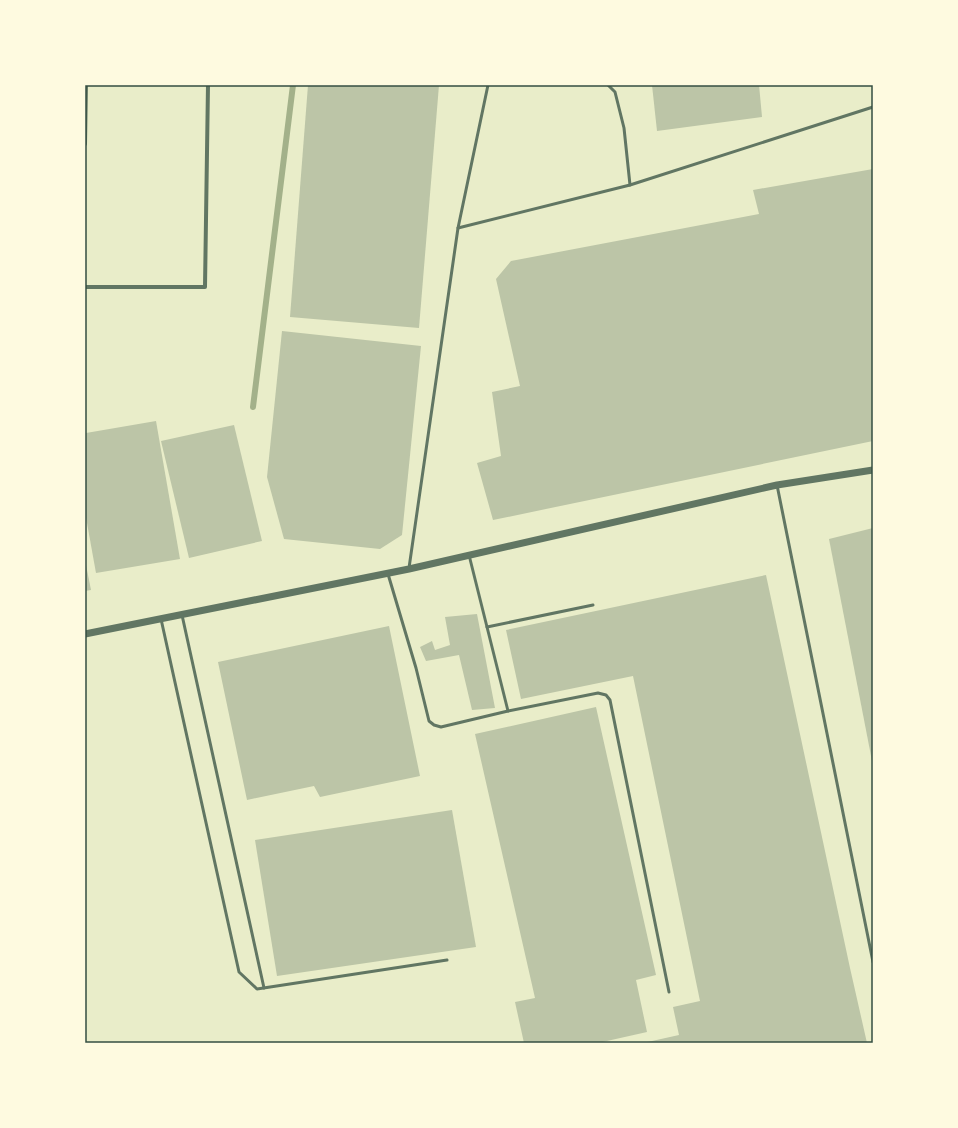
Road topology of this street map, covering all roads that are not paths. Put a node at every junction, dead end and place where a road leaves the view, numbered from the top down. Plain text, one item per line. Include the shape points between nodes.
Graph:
1 (86, 85) edge
2 (208, 85) edge
3 (488, 85) edge
4 (608, 85) edge
5 (873, 106) edge
6 (85, 144) edge
7 (630, 185) junction
8 (458, 228) junction
9 (85, 287) edge
10 (873, 470) edge
11 (777, 485) junction
12 (469, 555) junction
13 (409, 569) junction
14 (388, 573) junction
15 (593, 605) dead end
16 (182, 615) junction
17 (161, 619) junction
18 (487, 628) junction
19 (85, 634) edge
20 (508, 711) junction
21 (447, 960) dead end
22 (873, 962) edge
23 (264, 988) junction
24 (669, 992) dead end

1 - 6 street
2 - 9 street via 204,287
3 - 8 lane
4 - 7 lane via 615,92 624,128
5 - 7 lane
7 - 8 lane
8 - 13 lane
10 - 11 street
11 - 12 street
11 - 22 lane
12 - 13 street
12 - 18 lane
13 - 14 street
14 - 16 street
14 - 20 lane via 429,721 434,726 441,727
15 - 18 lane
16 - 17 street
16 - 23 lane
17 - 19 street
17 - 23 lane via 239,972 258,989
18 - 20 lane
20 - 24 lane via 598,693 606,695 610,700
21 - 23 lane

